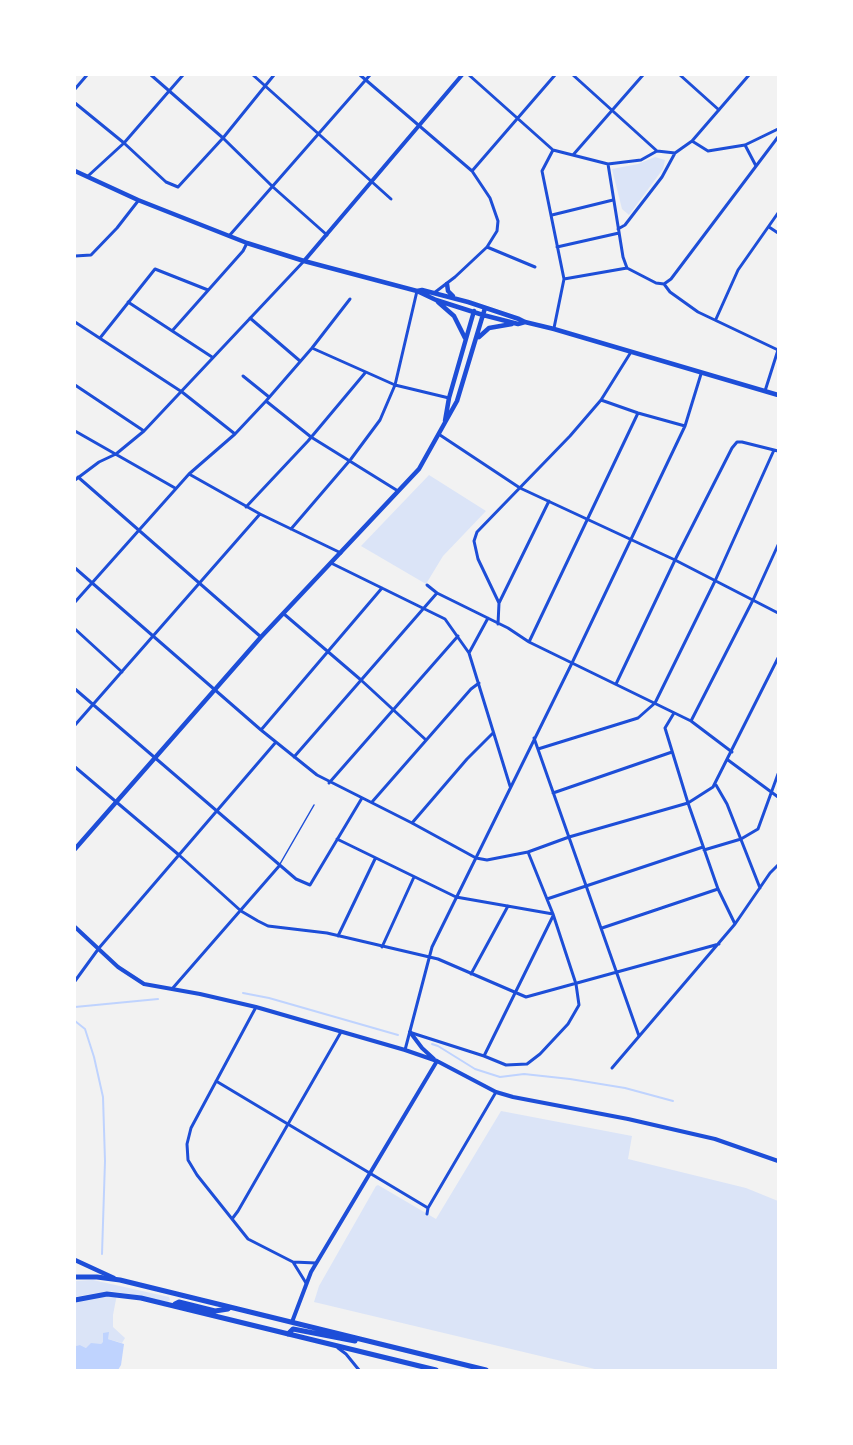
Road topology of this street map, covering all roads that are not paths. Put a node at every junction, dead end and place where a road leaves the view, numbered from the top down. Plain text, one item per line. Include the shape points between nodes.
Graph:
1 (87, 75) edge
2 (151, 75) edge
3 (183, 75) edge
4 (253, 75) edge
5 (274, 75) edge
6 (360, 75) edge
7 (370, 75) edge
8 (462, 75) edge
9 (469, 75) edge
10 (555, 75) edge
11 (573, 75) edge
12 (643, 75) edge
13 (680, 75) edge
14 (749, 75) edge
15 (365, 80) junction
16 (265, 86) junction
17 (75, 89) edge
18 (170, 91) junction
19 (75, 102) edge
20 (719, 110) junction
21 (611, 111) junction
22 (518, 118) junction
23 (418, 126) junction
24 (778, 129) edge
25 (319, 134) junction
26 (778, 137) edge
27 (223, 138) junction
28 (692, 141) junction
29 (124, 143) junction
30 (745, 145) junction
31 (554, 150) junction
32 (657, 151) junction
33 (675, 153) junction
34 (573, 155) junction
35 (608, 164) junction
36 (756, 166) junction
37 (75, 171) edge
38 (471, 171) junction
39 (87, 177) junction
40 (371, 182) junction
41 (273, 187) junction
42 (391, 199) dead end
43 (138, 200) junction
44 (613, 200) junction
45 (778, 213) edge
46 (552, 215) junction
47 (769, 227) junction
48 (619, 231) junction
49 (778, 233) edge
50 (327, 235) junction
51 (229, 236) junction
52 (247, 243) junction
53 (557, 247) junction
54 (487, 248) junction
55 (75, 256) edge
56 (304, 261) junction
57 (535, 267) dead end
58 (627, 267) junction
59 (564, 279) junction
60 (447, 284) junction
61 (664, 284) junction
62 (208, 290) junction
63 (417, 291) junction
64 (434, 293) junction
65 (350, 298) dead end
66 (436, 300) junction
67 (458, 300) junction
68 (128, 302) junction
69 (475, 305) junction
70 (485, 308) junction
71 (473, 312) junction
72 (483, 315) junction
73 (250, 318) junction
74 (716, 320) junction
75 (75, 322) edge
76 (525, 322) junction
77 (518, 324) junction
78 (554, 329) junction
79 (172, 331) junction
80 (100, 338) junction
81 (466, 339) junction
82 (477, 339) junction
83 (312, 348) junction
84 (631, 352) junction
85 (212, 357) junction
86 (300, 361) junction
87 (365, 373) junction
88 (701, 374) junction
89 (243, 376) dead end
90 (75, 385) edge
91 (395, 385) junction
92 (765, 391) junction
93 (183, 392) junction
94 (778, 395) edge
95 (449, 398) junction
96 (267, 399) junction
97 (601, 400) junction
98 (638, 413) junction
99 (444, 426) junction
100 (685, 426) junction
101 (75, 431) edge
102 (144, 431) junction
103 (235, 434) junction
104 (440, 435) junction
105 (311, 437) junction
106 (776, 451) edge
107 (116, 454) junction
108 (349, 462) junction
109 (189, 474) junction
110 (77, 478) edge
111 (176, 488) junction
112 (520, 488) junction
113 (399, 492) junction
114 (549, 501) junction
115 (246, 507) junction
116 (260, 514) junction
117 (587, 519) junction
118 (291, 529) junction
119 (138, 530) junction
120 (631, 540) junction
121 (778, 545) edge
122 (341, 553) junction
123 (675, 560) junction
124 (331, 563) junction
125 (75, 568) edge
126 (715, 581) junction
127 (92, 583) junction
128 (199, 584) junction
129 (427, 585) dead end
130 (382, 588) junction
131 (437, 593) junction
132 (753, 600) junction
133 (75, 602) edge
134 (499, 603) junction
135 (423, 609) junction
136 (778, 613) edge
137 (283, 614) junction
138 (488, 618) junction
139 (498, 624) junction
140 (75, 629) edge
141 (458, 636) junction
142 (153, 637) junction
143 (261, 638) junction
144 (529, 642) junction
145 (327, 652) junction
146 (469, 653) junction
147 (778, 658) edge
148 (572, 663) junction
149 (122, 672) junction
150 (361, 680) junction
151 (479, 683) junction
152 (616, 684) junction
153 (75, 688) edge
154 (214, 690) junction
155 (655, 703) junction
156 (94, 705) junction
157 (392, 710) junction
158 (674, 712) junction
159 (691, 721) junction
160 (75, 725) edge
161 (261, 730) junction
162 (494, 733) junction
163 (534, 738) junction
164 (426, 740) junction
165 (276, 742) junction
166 (538, 749) junction
167 (672, 752) junction
168 (732, 752) junction
169 (154, 757) junction
170 (294, 757) junction
171 (728, 760) junction
172 (75, 767) edge
173 (778, 774) edge
174 (329, 783) junction
175 (716, 785) junction
176 (510, 786) junction
177 (771, 792) junction
178 (553, 793) junction
179 (778, 797) edge
180 (362, 798) junction
181 (115, 801) junction
182 (372, 802) junction
183 (688, 803) junction
184 (314, 805) dead end
185 (217, 812) junction
186 (412, 823) junction
187 (569, 837) junction
188 (337, 839) junction
189 (741, 839) junction
190 (75, 849) edge
191 (704, 849) junction
192 (528, 852) junction
193 (179, 855) junction
194 (476, 858) junction
195 (375, 859) junction
196 (280, 865) junction
197 (778, 865) edge
198 (414, 877) junction
199 (586, 885) junction
200 (760, 888) junction
201 (718, 889) junction
202 (456, 897) junction
203 (547, 899) junction
204 (508, 906) junction
205 (241, 911) junction
206 (554, 914) junction
207 (735, 924) junction
208 (75, 927) edge
209 (602, 928) junction
210 (338, 936) junction
211 (719, 944) junction
212 (382, 947) junction
213 (99, 948) junction
214 (429, 957) junction
215 (617, 972) junction
216 (471, 974) junction
217 (75, 981) edge
218 (576, 984) junction
219 (172, 989) junction
220 (515, 993) junction
221 (256, 1007) junction
222 (341, 1032) junction
223 (410, 1034) junction
224 (639, 1036) junction
225 (405, 1050) junction
226 (484, 1056) junction
227 (437, 1061) junction
228 (612, 1068) dead end
229 (216, 1081) junction
230 (496, 1092) junction
231 (288, 1123) junction
232 (778, 1161) edge
233 (371, 1174) junction
234 (428, 1208) junction
235 (427, 1214) dead end
236 (232, 1219) junction
237 (75, 1260) edge
238 (293, 1262) junction
239 (317, 1263) junction
240 (75, 1277) edge
241 (120, 1280) junction
242 (306, 1283) junction
243 (169, 1293) junction
244 (75, 1300) edge
245 (175, 1305) junction
246 (233, 1308) junction
247 (237, 1321) junction
248 (292, 1322) junction
249 (288, 1334) junction
250 (361, 1340) junction
251 (332, 1344) junction
252 (359, 1370) edge
253 (434, 1370) edge
254 (486, 1370) edge

1 - 17 street
2 - 18 street
3 - 18 street
4 - 16 street
5 - 16 street
6 - 15 street
7 - 15 street
8 - 23 street
9 - 22 street
10 - 22 street
11 - 21 street
12 - 21 street
13 - 20 street
14 - 20 street
15 - 23 street
15 - 25 street
16 - 25 street
16 - 27 street
18 - 27 street
18 - 29 street
19 - 29 street
20 - 28 street
21 - 32 street
21 - 34 street
22 - 31 street
22 - 38 street
23 - 38 street
23 - 40 street
24 - 30 street
25 - 40 street
25 - 41 street
26 - 36 street
27 - 29 street via 178,186 166,182
27 - 41 street
28 - 30 street via 708,151
28 - 33 street
29 - 39 street
30 - 36 street
31 - 34 street
31 - 46 street via 542,171
32 - 33 street
32 - 35 street via 641,160
33 - 48 street via 662,177
34 - 35 street
35 - 44 street
36 - 61 street
37 - 39 main road
38 - 54 street via 490,198 498,221
39 - 43 main road
40 - 42 street
40 - 50 street
41 - 50 street
41 - 51 street
43 - 51 main road
43 - 55 street via 91,255
44 - 46 street
44 - 48 street
45 - 47 street
46 - 53 street
47 - 49 street
47 - 74 street via 738,270
48 - 53 street
48 - 58 street
50 - 56 street
51 - 52 main road
52 - 56 main road
52 - 62 street
53 - 59 street
54 - 57 street
54 - 60 street
56 - 63 main road
56 - 73 street
58 - 59 street
58 - 61 street
59 - 78 street
60 - 64 street
60 - 67 main road via 448,291
61 - 74 street via 698,312
62 - 68 street via 155,269
62 - 79 street
63 - 64 main road
63 - 66 main road
63 - 91 street
64 - 67 main road
65 - 83 street
66 - 71 main road
66 - 81 main road via 454,316
67 - 69 main road
68 - 79 street
68 - 80 street
69 - 70 main road
69 - 71 main road
70 - 72 main road
70 - 76 main road
71 - 72 main road
71 - 81 main road
72 - 77 main road
72 - 82 main road
73 - 85 street
73 - 86 street
74 - 92 street via 778,350
75 - 80 street
76 - 77 main road
76 - 78 main road
77 - 82 main road via 489,328
78 - 84 main road
79 - 85 street
80 - 93 street
81 - 95 main road
82 - 99 main road via 457,401
83 - 86 street
83 - 87 street
84 - 88 main road
84 - 97 street
85 - 93 street
86 - 96 street
87 - 91 street
87 - 105 street
88 - 92 main road
88 - 100 street
89 - 96 street
90 - 102 street
91 - 95 street
91 - 108 street via 380,420
92 - 94 main road
93 - 102 street
93 - 103 street
95 - 99 main road
96 - 103 street
96 - 105 street
97 - 98 street
97 - 112 street
98 - 100 street
98 - 117 street
99 - 104 main road
100 - 120 street
101 - 107 street
102 - 107 street
103 - 109 street
104 - 112 street
104 - 113 main road
105 - 108 street
105 - 115 street
106 - 123 street via 737,442
106 - 126 street
107 - 110 street
107 - 111 street
108 - 113 street
108 - 118 street
109 - 111 street
109 - 115 street
110 - 119 street
111 - 119 street
112 - 114 street
112 - 134 street via 477,532 474,541 478,559
113 - 122 main road
114 - 117 street
114 - 134 street
115 - 116 street
116 - 118 street
116 - 128 street
117 - 120 street
117 - 144 street
118 - 122 street
119 - 127 street
119 - 128 street
120 - 123 street
120 - 148 street
121 - 132 street
122 - 124 main road
123 - 126 street
123 - 152 street
124 - 130 street
124 - 137 main road
125 - 127 street
126 - 132 street
126 - 155 street
127 - 133 street
127 - 142 street
128 - 142 street
128 - 143 street
129 - 131 street
130 - 135 street
130 - 145 street
131 - 135 street
131 - 138 street
132 - 136 street
132 - 159 street
134 - 139 street
135 - 141 street via 445,619
135 - 150 street
137 - 143 main road
137 - 145 street
138 - 139 street
138 - 146 street
139 - 144 street
140 - 149 street
141 - 146 street
141 - 157 street
142 - 149 street
142 - 154 street
143 - 154 main road
144 - 148 street
145 - 150 street
145 - 161 street
146 - 151 street
147 - 168 street
148 - 152 street
148 - 163 street
149 - 156 street
150 - 157 street
150 - 170 street
151 - 162 street
151 - 164 street
152 - 155 street
153 - 156 street
154 - 161 street
154 - 169 main road
155 - 158 street
155 - 166 street via 638,718
156 - 160 street
156 - 169 street
157 - 164 street
157 - 174 street
158 - 159 street
158 - 167 street via 665,728
159 - 168 street
161 - 165 street
162 - 176 street
162 - 186 street
163 - 166 street
163 - 176 street
164 - 182 street
165 - 170 street
165 - 185 street
166 - 178 street
167 - 178 street
167 - 183 street
168 - 171 street
169 - 181 main road
169 - 185 street
170 - 174 street
171 - 175 street
171 - 177 street
172 - 181 street
173 - 177 street
174 - 180 street
175 - 183 street
175 - 189 street
176 - 194 street
177 - 179 street
177 - 189 street via 758,829
178 - 187 street
180 - 182 street
180 - 188 street
181 - 190 main road
181 - 193 street
182 - 186 street
183 - 187 street
183 - 191 street
184 - 196 lane
185 - 193 street
185 - 196 street
186 - 194 street
187 - 192 street
187 - 199 street
188 - 195 street
188 - 196 street via 310,885
189 - 191 street
189 - 200 street
191 - 199 street
191 - 201 street
192 - 194 street via 487,860
192 - 203 street
193 - 205 street
193 - 213 street
194 - 202 street
195 - 198 street
195 - 210 street
196 - 205 street
197 - 200 street
198 - 202 street
198 - 212 street
199 - 203 street
199 - 209 street
200 - 207 street
201 - 207 street
201 - 209 street
202 - 204 street
202 - 214 street
203 - 206 street
204 - 206 street
204 - 216 street
205 - 210 street via 268,926
205 - 219 street
206 - 218 street
206 - 220 street
207 - 211 street
208 - 213 street
209 - 215 street
210 - 212 street
211 - 215 street
211 - 224 street
212 - 214 street
213 - 217 street
213 - 219 street via 144,984
214 - 216 street
214 - 223 street
215 - 218 street
215 - 224 street
216 - 220 street
218 - 220 street via 526,997
218 - 226 street via 579,1005 568,1024 540,1054 527,1064 506,1065
219 - 221 street
220 - 226 street
221 - 222 street
221 - 229 street
222 - 225 street
222 - 231 street
223 - 225 street
223 - 226 street
223 - 227 street
224 - 228 street
225 - 227 street
227 - 230 street
227 - 233 street
229 - 231 street
229 - 236 street via 191,1128 188,1160
230 - 232 street via 705,1137
230 - 234 street
231 - 233 street
231 - 236 street
233 - 234 street
233 - 239 street
234 - 235 street
236 - 238 street via 248,1239
237 - 241 main road
238 - 239 street
238 - 242 street
239 - 242 street
240 - 241 highway
241 - 243 highway
242 - 248 street
243 - 245 highway
243 - 246 highway
244 - 245 highway via 107,1294 129,1295
245 - 246 highway via 179,1302 215,1311
245 - 247 highway
246 - 248 highway
247 - 248 highway via 282,1329
247 - 249 highway
248 - 249 highway
248 - 250 highway
249 - 250 highway via 293,1329 346,1341
249 - 251 highway
250 - 254 highway
251 - 252 street
251 - 253 highway

